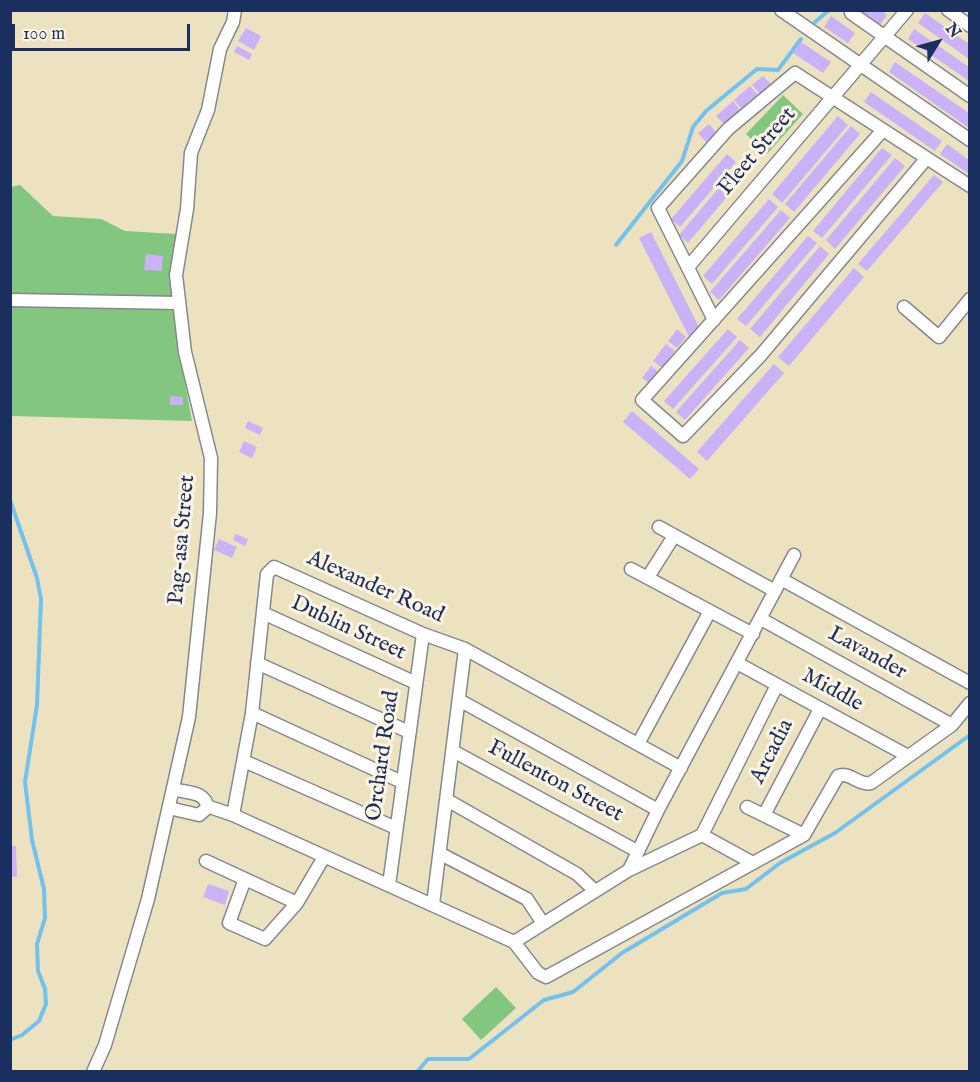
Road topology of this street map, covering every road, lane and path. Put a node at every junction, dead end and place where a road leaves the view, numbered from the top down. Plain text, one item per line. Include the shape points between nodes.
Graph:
1 (234, 10) edge
2 (781, 10) edge
3 (907, 10) edge
4 (948, 10) edge
5 (851, 13) dead end
6 (969, 26) edge
7 (883, 36) junction
8 (859, 65) junction
9 (969, 96) edge
10 (832, 97) junction
11 (883, 130) junction
12 (969, 140) edge
13 (926, 159) junction
14 (969, 186) edge
15 (689, 266) junction
16 (969, 299) edge
17 (10, 300) edge
18 (179, 303) junction
19 (904, 308) dead end
20 (714, 320) junction
21 (658, 527) dead end
22 (674, 536) junction
23 (794, 555) dead end
24 (631, 570) dead end
25 (648, 577) junction
26 (778, 585) junction
27 (710, 611) junction
28 (263, 613) junction
29 (761, 619) junction
30 (423, 634) junction
31 (753, 634) junction
32 (465, 649) junction
33 (257, 663) junction
34 (736, 663) junction
35 (969, 682) edge
36 (416, 683) junction
37 (777, 685) junction
38 (459, 700) junction
39 (969, 704) edge
40 (820, 709) junction
41 (252, 713) junction
42 (952, 724) junction
43 (409, 732) junction
44 (638, 744) junction
45 (453, 751) junction
46 (908, 756) junction
47 (244, 761) junction
48 (681, 768) junction
49 (402, 782) junction
50 (173, 789) junction
51 (447, 800) junction
52 (207, 806) junction
53 (747, 807) dead end
54 (169, 808) junction
55 (658, 810) junction
56 (233, 815) junction
57 (764, 815) junction
58 (396, 828) junction
59 (702, 835) junction
60 (804, 835) junction
61 (637, 851) junction
62 (441, 854) junction
63 (324, 857) junction
64 (206, 861) dead end
65 (753, 863) junction
66 (629, 870) junction
67 (245, 879) junction
68 (389, 885) junction
69 (594, 890) junction
70 (297, 903) junction
71 (433, 904) junction
72 (542, 922) junction
73 (514, 942) junction
74 (93, 1071) edge

1 - 18 street, Pag-asa Street via 233,22 220,49 208,110 191,153 176,275
2 - 8 street
3 - 7 street, Fleet Street
4 - 6 street
5 - 7 street
7 - 8 street, Fleet Street
7 - 9 street
8 - 10 street, Fleet Street
8 - 12 street
10 - 11 street
10 - 15 street, Fleet Street
10 - 15 street via 795,73 728,129 658,208
11 - 13 street
11 - 20 street
13 - 14 street
13 - 20 street via 760,355 683,436 642,400
15 - 20 street
16 - 19 street via 939,337
17 - 18 street
18 - 50 street, Pag-asa Street via 185,352 211,458 210,513 189,717
21 - 22 street
22 - 25 street
22 - 26 street
23 - 26 street
24 - 25 street
25 - 27 street
26 - 29 street
26 - 35 street
27 - 31 street
27 - 44 street
28 - 30 street, Alexander Road via 267,574 276,567
28 - 33 street, Alexander Road
28 - 36 street, Dublin Street
29 - 31 street
29 - 42 street, Lavander
30 - 32 street, Alexander Road
30 - 36 street, Orchard Road
31 - 34 street
32 - 38 street
32 - 44 street, Alexander Road
33 - 41 street, Alexander Road
33 - 43 street
34 - 37 street, Middle
34 - 48 street
36 - 43 street, Orchard Road
37 - 40 street, Middle
37 - 59 street
38 - 45 street
38 - 55 street
39 - 42 street
40 - 46 street, Middle
40 - 57 street, Arcadia
41 - 47 street, Alexander Road
41 - 49 street
42 - 46 street
43 - 49 street, Orchard Road
44 - 48 street, Alexander Road
45 - 51 street
45 - 61 street, Fullenton Street
46 - 60 street via 871,783 838,776
47 - 56 street, Alexander Road
47 - 58 street
48 - 55 street
49 - 58 street, Orchard Road
50 - 52 street via 202,796
50 - 54 street, Pag-asa Street
51 - 62 street
51 - 69 street via 577,874
52 - 54 street via 199,815
52 - 56 street
53 - 57 street
54 - 74 street, Pag-asa Street via 148,899 105,1045
55 - 61 street
56 - 63 street
57 - 60 street
58 - 68 street, Orchard Road
59 - 65 street
59 - 66 street
60 - 65 street
61 - 66 street
62 - 71 street
62 - 72 street via 527,899
63 - 68 street
63 - 70 street
64 - 67 street
65 - 73 street via 546,977 537,973
66 - 69 street
67 - 70 street
67 - 70 street via 229,919 232,925 265,939
68 - 71 street
69 - 72 street
71 - 73 street
72 - 73 street

